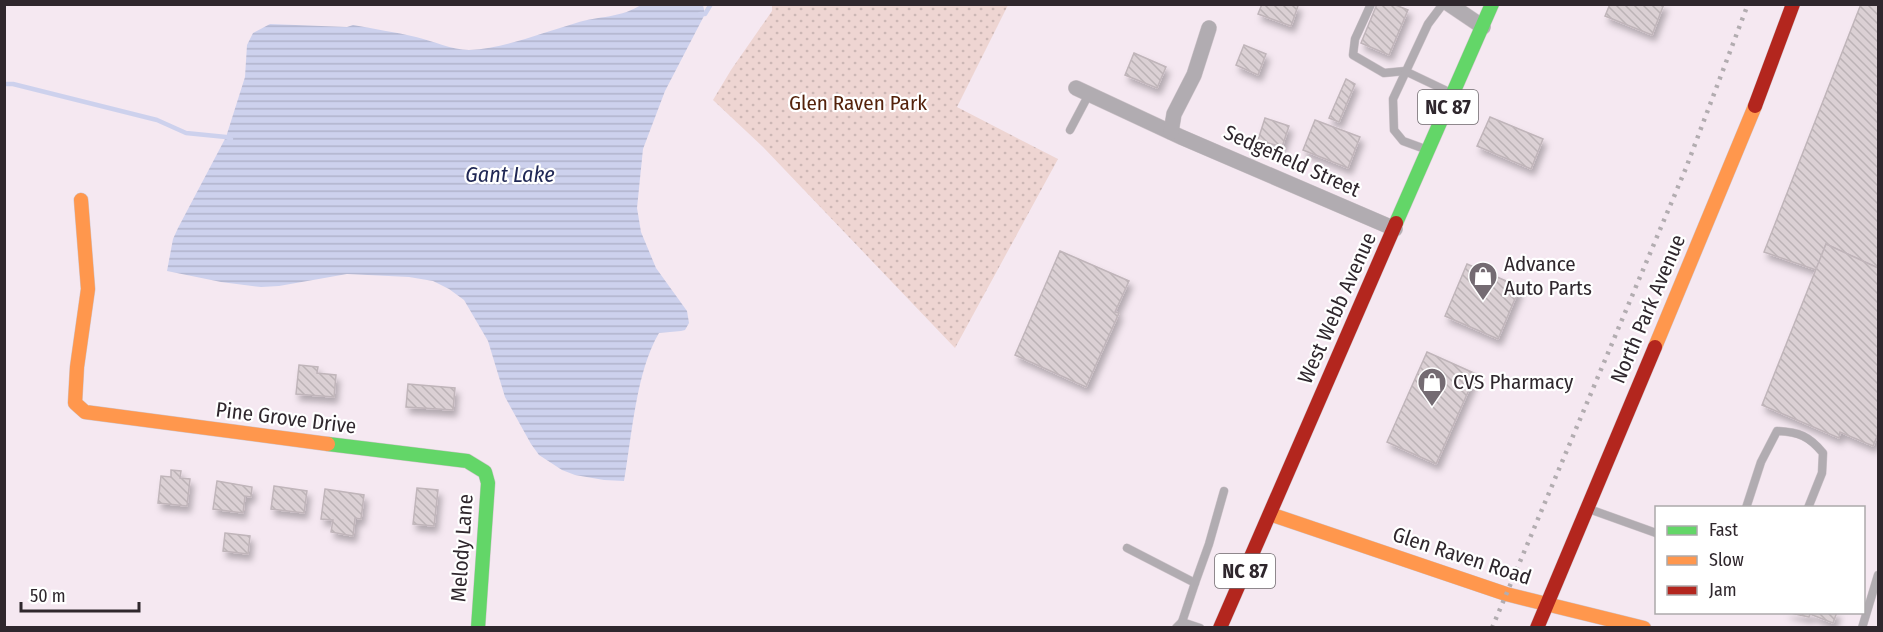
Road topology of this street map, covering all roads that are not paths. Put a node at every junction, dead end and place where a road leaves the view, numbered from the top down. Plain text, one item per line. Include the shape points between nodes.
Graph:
1 (1371, 4) edge
2 (1443, 4) edge
3 (1449, 4) edge
4 (1492, 4) edge
5 (1792, 4) edge
6 (1482, 27) junction
7 (1209, 28) dead end
8 (1404, 71) junction
9 (1083, 91) joint
10 (1453, 94) junction
11 (1070, 130) dead end
12 (1171, 132) junction
13 (1429, 150) junction
14 (81, 200) dead end
15 (1395, 229) junction
16 (485, 472) joint
17 (1224, 491) dead end
18 (1746, 506) edge
19 (1808, 506) edge
20 (1588, 508) junction
21 (1270, 514) junction
22 (1655, 533) edge
23 (1127, 548) dead end
24 (1878, 576) edge
25 (1195, 583) junction
26 (1546, 604) junction
27 (1179, 625) edge
28 (478, 627) edge
29 (1200, 627) edge
30 (1220, 627) edge
31 (1537, 627) edge
32 (1644, 627) edge
33 (1863, 627) edge

1 - 8 lane via 1355,39 1353,55 1384,73
2 - 8 lane
3 - 6 street
4 - 6 main road, West Webb Avenue / NC 87
5 - 20 main road, North Park Avenue via 1745,129
6 - 10 main road, West Webb Avenue / NC 87
7 - 12 street via 1194,75 1174,114
8 - 10 lane
8 - 13 lane via 1393,99 1394,130 1403,141
9 - 11 lane
9 - 12 street, Sedgefield Street
10 - 13 main road, West Webb Avenue / NC 87
12 - 15 street, Sedgefield Street
13 - 15 main road, West Webb Avenue / NC 87
14 - 16 main road, Pine Grove Drive via 88,289 75,403 85,411 467,461
15 - 21 main road, West Webb Avenue / NC 87
16 - 28 main road, Melody Lane via 488,483
17 - 25 lane
18 - 19 lane via 1777,430 1812,439 1823,453 1822,473
20 - 22 lane
20 - 26 main road, North Park Avenue
21 - 26 main road, Glen Raven Road
21 - 30 main road, West Webb Avenue / NC 87
23 - 25 lane
24 - 33 lane
25 - 27 lane
26 - 31 main road, North Park Avenue
26 - 32 main road, Glen Raven Road
27 - 29 lane

